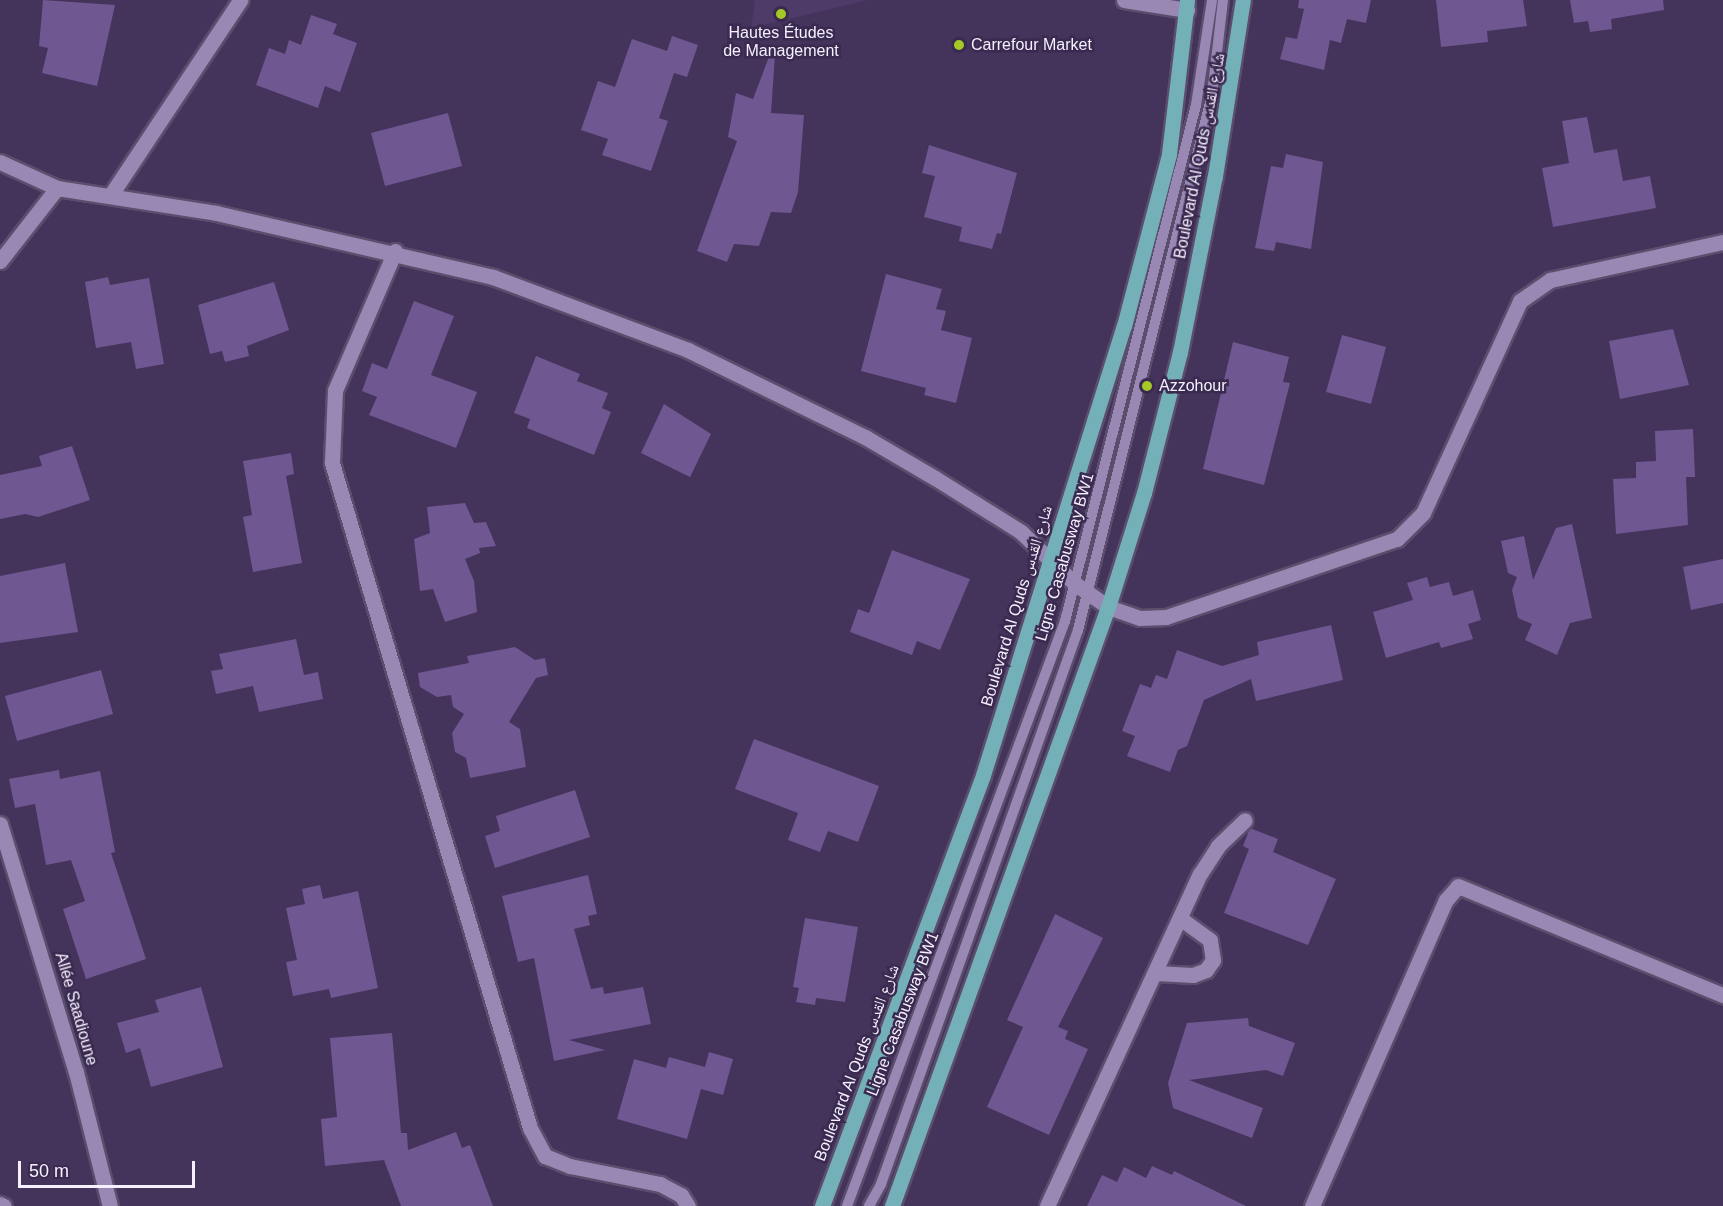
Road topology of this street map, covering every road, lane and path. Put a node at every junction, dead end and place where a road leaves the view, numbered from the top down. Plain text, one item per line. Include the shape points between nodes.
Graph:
1 (240, 0) edge
2 (1124, 0) edge
3 (1212, 0) edge
4 (1223, 0) edge
5 (1243, 0) edge
6 (1187, 5) edge
7 (0, 162) edge
8 (57, 188) junction
9 (112, 193) junction
10 (1723, 242) edge
11 (395, 251) junction
12 (0, 261) edge
13 (1050, 559) junction
14 (1081, 588) junction
15 (1108, 608) junction
16 (1245, 820) dead end
17 (0, 824) edge
18 (1180, 918) junction
19 (1156, 973) junction
20 (1723, 995) edge
21 (1318, 1204) edge
22 (110, 1206) edge
23 (688, 1206) edge
24 (822, 1206) edge
25 (847, 1206) edge
26 (869, 1206) edge
27 (892, 1206) edge
28 (1047, 1206) edge

1 - 9 street
2 - 6 street
3 - 14 lane, Ligne Casabusway BW1 via 1196,105
4 - 14 lane, Ligne Casabusway BW1 via 1212,94
5 - 15 main road, Boulevard Al Quds شارع القدس via 1220,153 1180,352 1144,493
6 - 13 main road, Boulevard Al Quds شارع القدس via 1169,154 1124,326
7 - 8 street
8 - 9 street
8 - 12 street
9 - 11 street
10 - 15 street via 1550,280 1520,301 1423,513 1397,539 1166,617 1140,618
11 - 13 street via 493,277 688,350 875,443 1021,532
11 - 23 street via 335,390 332,463 530,1128 545,1156 570,1166 660,1184 681,1195
13 - 14 street
13 - 24 main road, Boulevard Al Quds شارع القدس via 983,775
14 - 15 street
14 - 25 lane, Ligne Casabusway BW1 via 1061,632
14 - 26 lane, Ligne Casabusway BW1 via 1020,795 881,1184
15 - 27 main road, Boulevard Al Quds شارع القدس
16 - 18 street via 1208,860
17 - 22 street, Allée Saadioune via 76,1071
18 - 19 street
18 - 19 street via 1210,940 1213,960 1206,970 1193,975
19 - 28 street
20 - 21 street via 1458,886 1446,900

